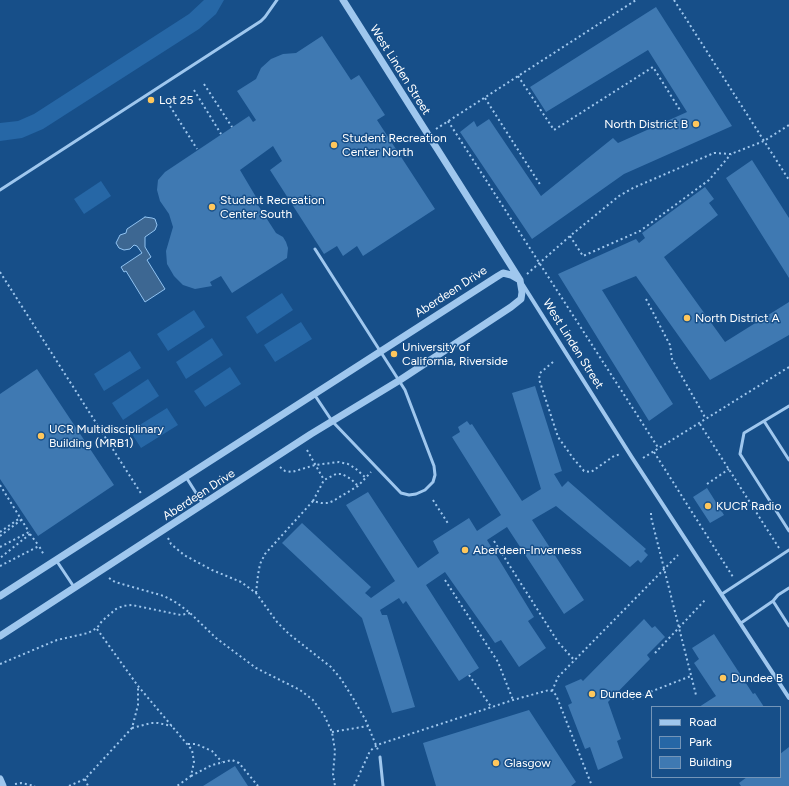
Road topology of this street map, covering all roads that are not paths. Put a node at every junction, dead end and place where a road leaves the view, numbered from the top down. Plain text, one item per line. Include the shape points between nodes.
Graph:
1 (278, 0) edge
2 (342, 0) edge
3 (0, 190) edge
4 (315, 249) dead end
5 (520, 280) junction
6 (380, 351) junction
7 (400, 380) junction
8 (314, 394) junction
9 (789, 406) edge
10 (332, 421) junction
11 (764, 421) junction
12 (789, 460) edge
13 (186, 477) junction
14 (204, 505) junction
15 (789, 531) edge
16 (789, 550) edge
17 (56, 560) junction
18 (789, 588) edge
19 (74, 589) junction
20 (722, 594) junction
21 (0, 596) edge
22 (773, 601) junction
23 (741, 623) junction
24 (789, 626) edge
25 (0, 636) edge
26 (789, 698) edge
27 (380, 757) dead end
28 (0, 779) edge
29 (3, 786) edge
30 (383, 786) edge

1 - 3 lane via 261,20
2 - 5 street, West Linden Street
4 - 6 lane
5 - 6 street, Aberdeen Drive via 503,273
5 - 7 street, Aberdeen Drive via 521,299 516,304
5 - 20 street, West Linden Street
6 - 7 lane
6 - 8 street, Aberdeen Drive
7 - 10 street, Aberdeen Drive
7 - 10 lane via 436,475 425,490 409,495 401,493
8 - 10 lane
8 - 13 street, Aberdeen Drive
9 - 11 lane
10 - 14 street, Aberdeen Drive
11 - 12 lane
11 - 15 lane via 744,434 740,454
13 - 14 lane
13 - 17 street, Aberdeen Drive
14 - 19 street, Aberdeen Drive
16 - 20 lane
17 - 19 lane
17 - 21 street, Aberdeen Drive
18 - 22 lane
19 - 25 street, Aberdeen Drive
20 - 23 street, West Linden Street
22 - 23 lane
22 - 24 lane
23 - 26 street, West Linden Street
27 - 30 lane
28 - 29 street

